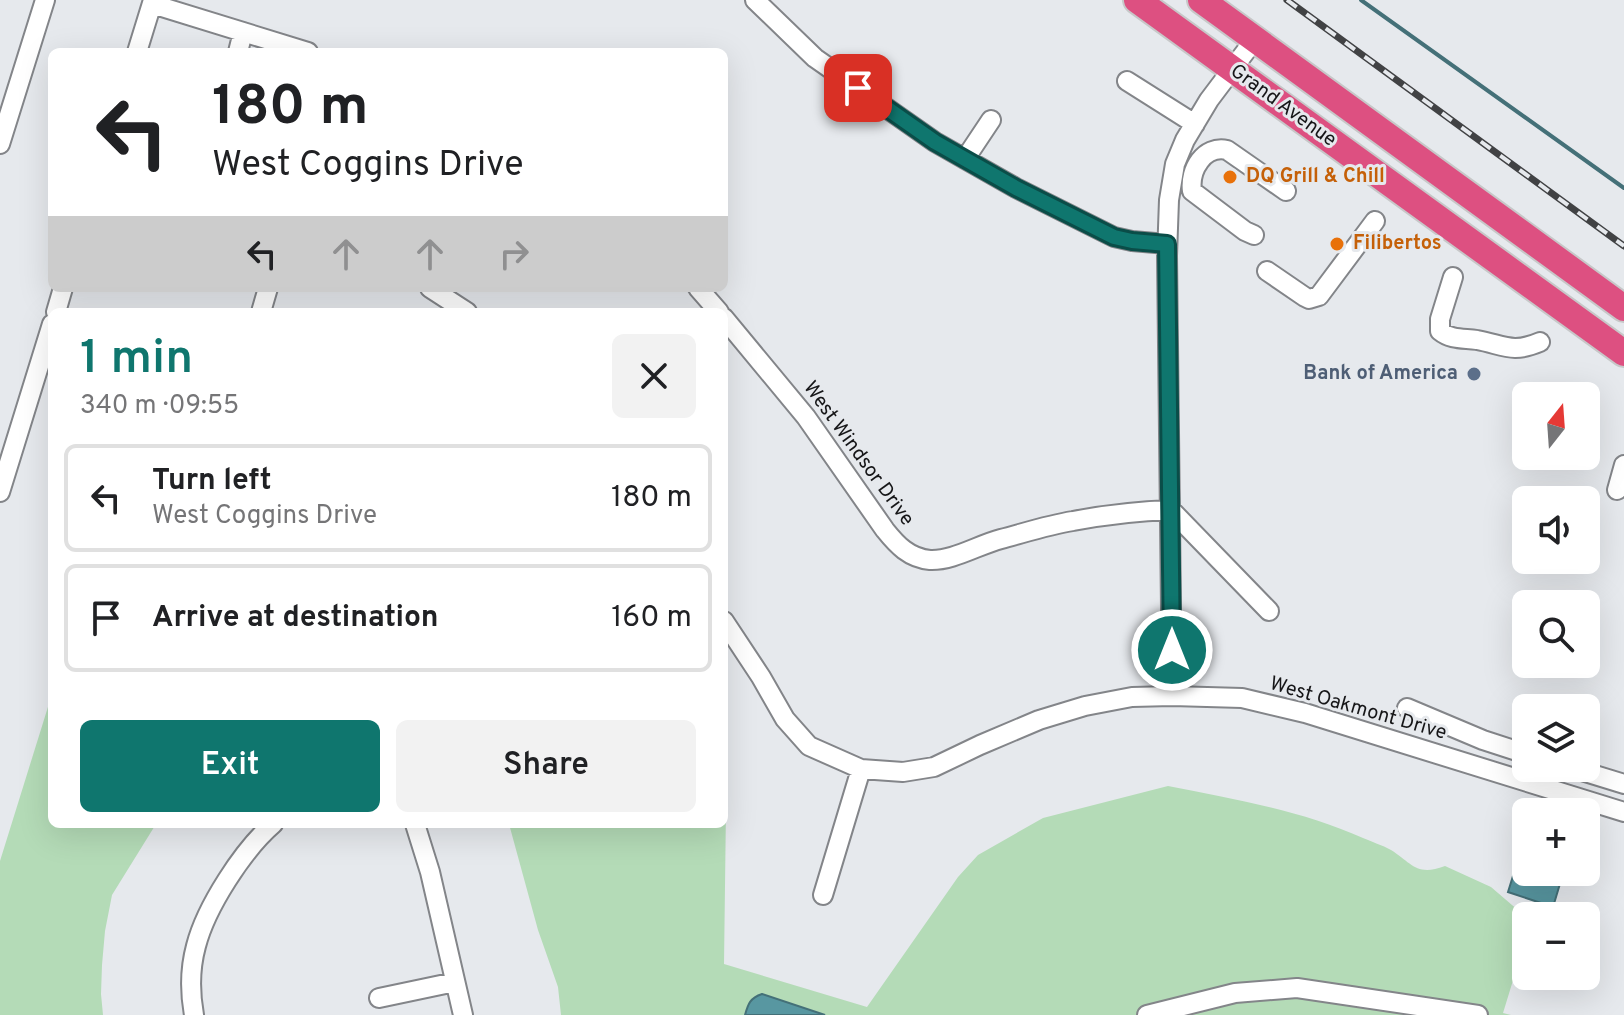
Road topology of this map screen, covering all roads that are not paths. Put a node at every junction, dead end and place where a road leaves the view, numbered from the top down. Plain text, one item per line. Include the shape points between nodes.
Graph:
1 (45, 0) edge
2 (755, 0) edge
3 (1137, 0) edge
4 (1201, 0) edge
5 (152, 2) edge
6 (243, 32) junction
7 (1255, 39) junction
8 (138, 48) edge
9 (239, 48) edge
10 (295, 48) edge
11 (1232, 69) junction
12 (1127, 81) dead end
13 (991, 120) dead end
14 (1195, 124) junction
15 (0, 144) edge
16 (965, 159) junction
17 (1286, 191) dead end
18 (1375, 221) dead end
19 (1254, 235) dead end
20 (1167, 244) junction
21 (1267, 271) dead end
22 (1453, 277) dead end
23 (436, 292) edge
24 (702, 292) edge
25 (461, 308) edge
26 (716, 308) edge
27 (1624, 308) edge
28 (728, 323) edge
29 (48, 337) edge
30 (1540, 342) dead end
31 (1624, 353) edge
32 (1624, 465) edge
33 (1617, 490) dead end
34 (0, 492) edge
35 (1171, 510) junction
36 (1269, 611) dead end
37 (728, 627) edge
38 (1172, 696) junction
39 (1407, 708) dead end
40 (1512, 749) edge
41 (861, 769) junction
42 (1600, 777) edge
43 (1624, 784) edge
44 (1624, 812) edge
45 (270, 828) edge
46 (416, 828) edge
47 (823, 895) dead end
48 (455, 982) junction
49 (379, 998) dead end
50 (194, 1015) edge
51 (463, 1015) edge
52 (1147, 1015) edge
53 (1478, 1015) edge

1 - 15 street
2 - 16 street via 815,58
3 - 11 highway, Grand Avenue
4 - 7 highway, Grand Avenue
5 - 6 street
5 - 8 street
6 - 9 street
6 - 10 street
7 - 11 street
7 - 27 highway, Grand Avenue
11 - 14 street
11 - 31 highway, Grand Avenue
12 - 14 street
13 - 16 street
14 - 20 street via 1175,164
16 - 20 street via 1114,237
17 - 19 street via 1227,150 1212,150 1200,160 1192,191
18 - 21 street via 1314,298 1300,295
20 - 35 street
22 - 30 street via 1440,319 1444,335 1502,348
23 - 25 street
24 - 26 street
28 - 35 street, West Windsor Drive via 806,417 885,530 914,556 950,556 1070,521
29 - 34 street
32 - 33 street
35 - 36 street
35 - 38 street
37 - 41 street, West Oakmont Drive via 785,719 809,746
38 - 41 street, West Oakmont Drive via 1085,706 1039,720 934,767 903,772
38 - 44 street, West Oakmont Drive via 1242,698 1305,713
39 - 40 street
41 - 47 street
42 - 43 street
45 - 50 street via 233,870 196,943
46 - 48 street
48 - 49 street
48 - 51 street
52 - 53 street via 1235,993 1297,988

